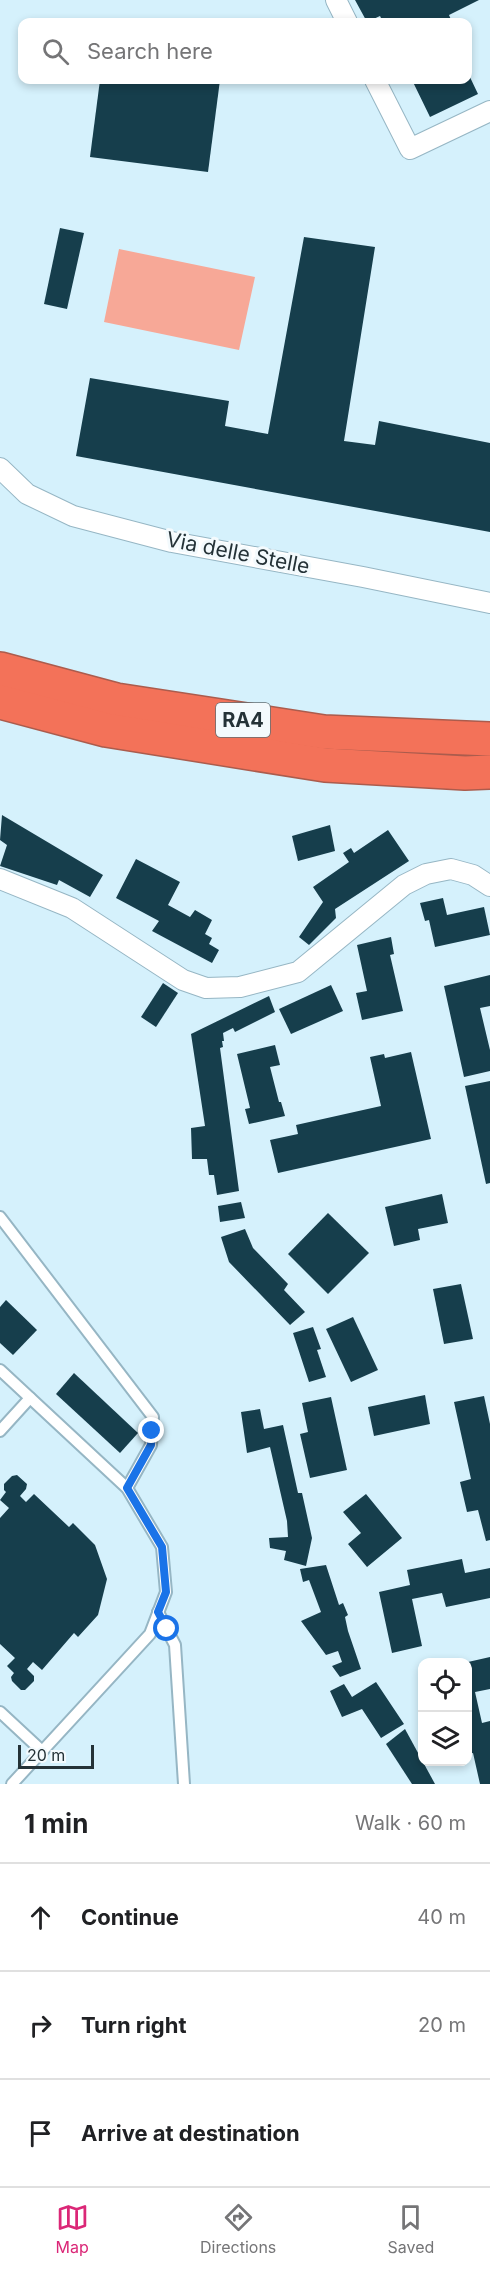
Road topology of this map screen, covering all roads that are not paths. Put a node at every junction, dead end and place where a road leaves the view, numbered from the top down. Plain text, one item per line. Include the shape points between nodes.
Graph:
1 (336, 0) edge
2 (346, 18) edge
3 (377, 84) edge
4 (490, 111) edge
5 (0, 468) edge
6 (490, 603) edge
7 (0, 669) edge
8 (0, 702) edge
9 (490, 739) edge
10 (490, 772) edge
11 (0, 879) edge
12 (490, 886) edge
13 (0, 1217) edge
14 (0, 1370) edge
15 (30, 1398) junction
16 (0, 1431) edge
17 (127, 1488) junction
18 (158, 1612) junction
19 (0, 1712) edge
20 (42, 1751) junction
21 (12, 1784) edge
22 (184, 1784) edge

1 - 2 street
3 - 4 street via 410,149
5 - 6 street, Via delle Stelle via 27,494 73,516 172,542
7 - 9 highway, RA4 via 116,700 324,732
8 - 10 highway, RA4 via 106,730 326,765
11 - 12 street via 72,908 183,980 206,988 240,987 298,972 404,885 426,874 451,869 473,875
13 - 17 lane via 153,1417 151,1445
14 - 15 lane
15 - 16 lane
15 - 17 lane
17 - 18 lane via 162,1547 166,1592
18 - 20 lane via 150,1634
18 - 22 lane via 175,1645
19 - 20 lane
20 - 21 lane

